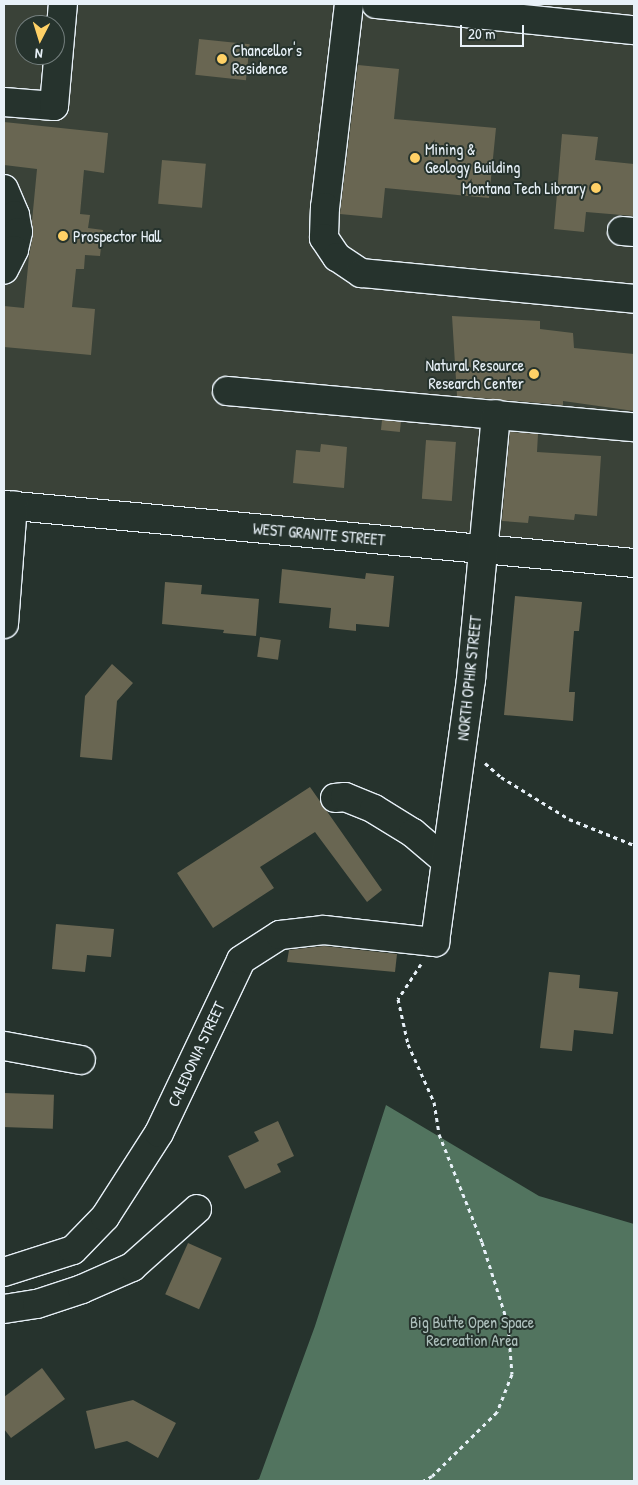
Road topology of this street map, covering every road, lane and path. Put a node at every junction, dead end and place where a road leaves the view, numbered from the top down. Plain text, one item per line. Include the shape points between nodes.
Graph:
1 (64, 4) edge
2 (349, 4) edge
3 (376, 4) edge
4 (509, 10) edge
5 (634, 30) edge
6 (4, 102) edge
7 (4, 189) edge
8 (4, 270) edge
9 (634, 299) edge
10 (228, 390) dead end
11 (496, 414) junction
12 (634, 427) edge
13 (8, 505) edge
14 (482, 549) junction
15 (634, 563) edge
16 (4, 624) edge
17 (462, 744) junction
18 (335, 798) dead end
19 (634, 845) edge
20 (446, 861) junction
21 (435, 942) junction
22 (4, 1046) edge
23 (81, 1060) dead end
24 (197, 1210) dead end
25 (4, 1272) edge
26 (4, 1309) edge
27 (423, 1481) edge

1 - 6 street via 54,106
2 - 9 street via 325,215 324,238 337,257 361,273
3 - 4 street
4 - 5 street
7 - 8 street via 18,232
10 - 11 street
11 - 12 street
11 - 14 street, NORTH OPHIR STREET
13 - 14 street, WEST GRANITE STREET
13 - 16 street
14 - 15 street, WEST GRANITE STREET
14 - 17 street, NORTH OPHIR STREET
17 - 19 path via 501,777 570,820
17 - 20 street, NORTH OPHIR STREET
18 - 20 street via 345,797 374,809 413,833
20 - 21 street, NORTH OPHIR STREET
21 - 25 street, CALEDONIA STREET via 315,931 280,934 241,960 159,1133 105,1217 73,1250
21 - 27 path via 398,999 408,1044 434,1102 439,1134 482,1242 508,1324 512,1374 498,1412
22 - 23 street
24 - 26 street via 132,1267 37,1304

